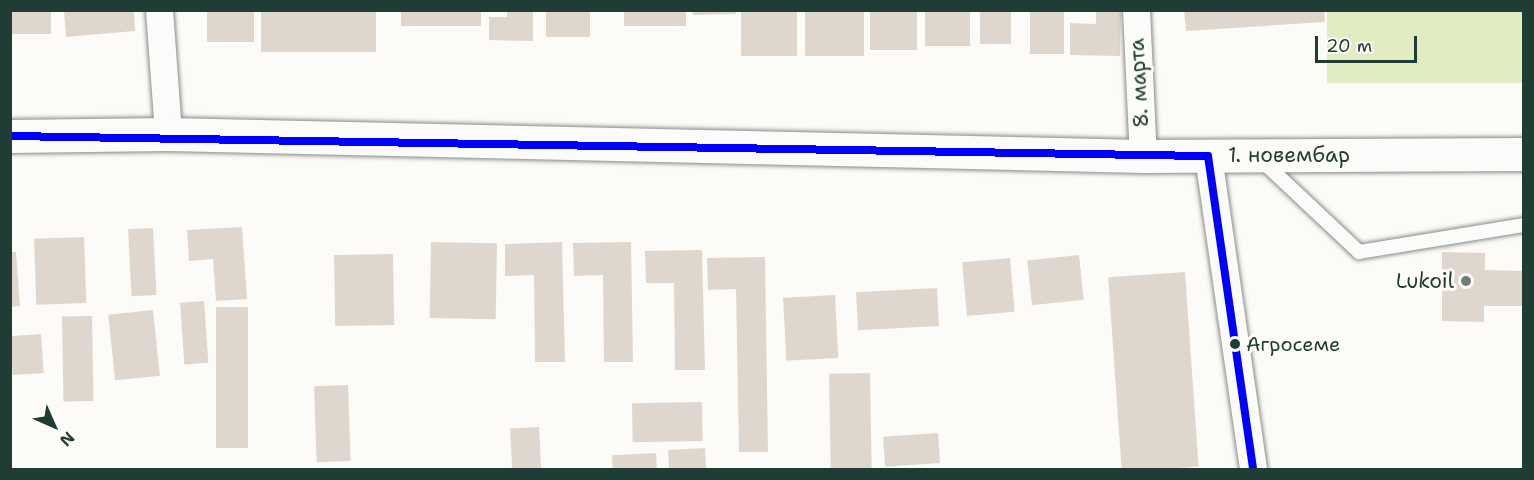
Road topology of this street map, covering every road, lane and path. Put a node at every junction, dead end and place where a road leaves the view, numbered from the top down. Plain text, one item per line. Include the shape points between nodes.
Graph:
1 (159, 10) edge
2 (1136, 10) edge
3 (168, 134) junction
4 (10, 136) edge
5 (1524, 154) edge
6 (1257, 155) junction
7 (1143, 156) junction
8 (1208, 156) junction
9 (1524, 225) edge
10 (1253, 470) edge

1 - 3 street
2 - 7 street, 8. марта
3 - 4 main road, 1. новембар
3 - 7 main road, 1. новембар
5 - 6 main road, 1. новембар
6 - 8 main road, 1. новембар
6 - 9 lane via 1359,252
7 - 8 main road, 1. новембар
8 - 10 street

